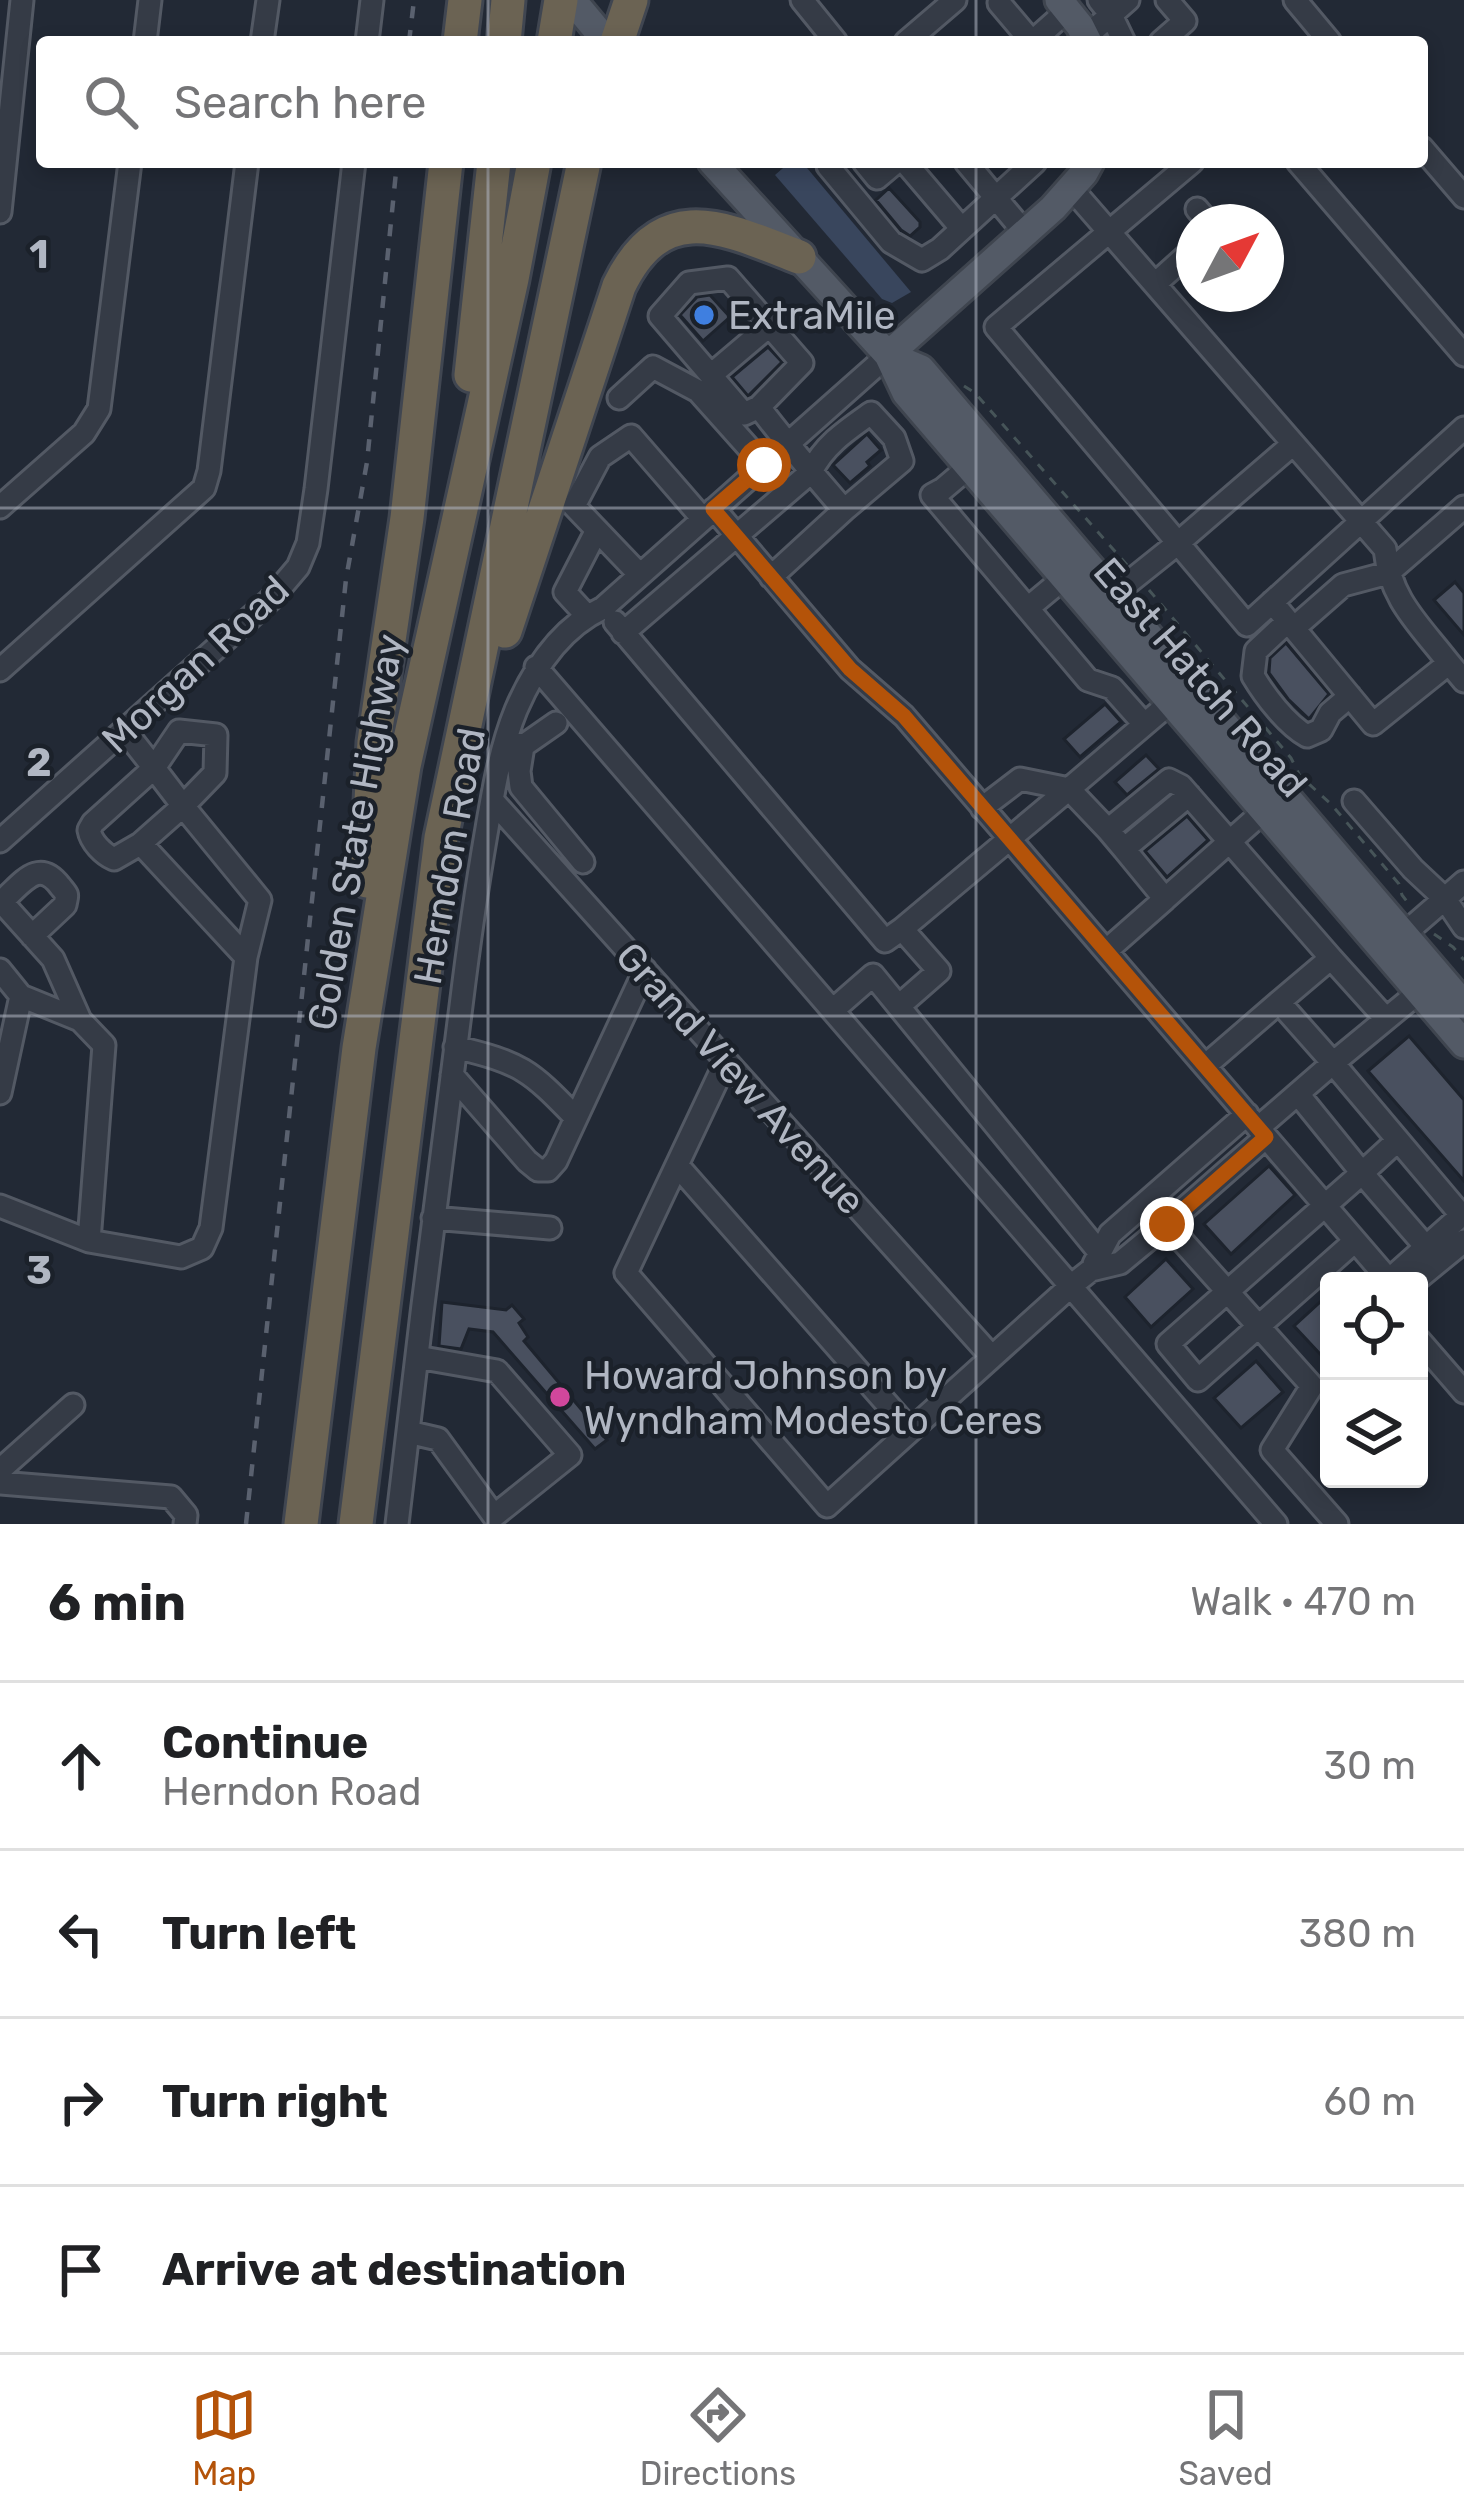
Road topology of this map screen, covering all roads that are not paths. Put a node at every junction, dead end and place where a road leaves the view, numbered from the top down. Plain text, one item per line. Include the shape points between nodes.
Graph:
1 (22, 0) edge
2 (150, 0) edge
3 (268, 0) edge
4 (372, 0) edge
5 (466, 0) edge
6 (508, 0) edge
7 (561, 0) edge
8 (572, 0) edge
9 (617, 0) edge
10 (631, 0) edge
11 (802, 0) edge
12 (955, 0) edge
13 (1167, 0) edge
14 (1294, 0) edge
15 (999, 3) dead end
16 (1063, 5) edge
17 (1113, 5) edge
18 (146, 36) edge
19 (263, 36) edge
20 (368, 36) edge
21 (461, 36) edge
22 (505, 36) edge
23 (555, 36) edge
24 (606, 36) edge
25 (613, 36) edge
26 (615, 36) edge
27 (831, 36) edge
28 (912, 36) edge
29 (1027, 36) edge
30 (1037, 36) edge
31 (1083, 36) edge
32 (1089, 36) edge
33 (1122, 36) edge
34 (1168, 36) edge
35 (1325, 36) edge
36 (1428, 155) edge
37 (129, 168) edge
38 (246, 168) edge
39 (353, 168) edge
40 (445, 168) edge
41 (493, 168) edge
42 (533, 168) edge
43 (583, 168) edge
44 (717, 168) edge
45 (830, 168) edge
46 (869, 168) edge
47 (892, 168) edge
48 (906, 168) edge
49 (971, 168) edge
50 (1027, 168) edge
51 (1086, 168) edge
52 (1185, 168) edge
53 (1303, 168) edge
54 (1071, 188) junction
55 (995, 197) junction
56 (1464, 197) edge
57 (0, 212) edge
58 (962, 229) junction
59 (1110, 232) junction
60 (1025, 233) junction
61 (799, 257) junction
62 (1176, 265) edge
63 (1155, 284) junction
64 (770, 326) junction
65 (888, 355) junction
66 (1464, 355) edge
67 (711, 376) junction
68 (619, 398) dead end
69 (759, 407) junction
70 (1464, 428) edge
71 (1294, 444) junction
72 (786, 445) junction
73 (764, 465) junction
74 (969, 467) junction
75 (811, 472) junction
76 (0, 507) edge
77 (1464, 507) edge
78 (844, 510) junction
79 (708, 514) junction
80 (1362, 523) junction
81 (597, 530) junction
82 (736, 535) junction
83 (1178, 543) junction
84 (1388, 573) junction
85 (640, 575) junction
86 (772, 577) junction
87 (1064, 578) junction
88 (444, 586) junction
89 (1113, 595) junction
90 (1273, 602) junction
91 (1028, 608) junction
92 (594, 612) junction
93 (1291, 625) junction
94 (623, 633) junction
95 (1449, 663) junction
96 (536, 668) junction
97 (0, 670) edge
98 (1464, 682) edge
99 (1350, 696) junction
100 (1171, 702) junction
101 (556, 723) dead end
102 (1144, 724) junction
103 (125, 731) junction
104 (514, 743) junction
105 (461, 744) junction
106 (154, 768) junction
107 (1069, 789) junction
108 (1189, 795) junction
109 (529, 799) junction
110 (1354, 801) dead end
111 (183, 806) junction
112 (500, 808) junction
113 (982, 808) junction
114 (1264, 811) junction
115 (1108, 830) junction
116 (1009, 839) junction
117 (0, 841) edge
118 (1230, 842) junction
119 (140, 844) junction
120 (1124, 849) junction
121 (584, 862) dead end
122 (1464, 882) edge
123 (1165, 899) junction
124 (1444, 899) junction
125 (1, 901) edge
126 (1412, 927) junction
127 (1464, 927) edge
128 (902, 929) junction
129 (32, 936) junction
130 (1106, 951) junction
131 (246, 957) junction
132 (1331, 958) junction
133 (0, 970) edge
134 (645, 970) junction
135 (1419, 992) junction
136 (21, 996) junction
137 (1280, 1002) junction
138 (1464, 1005) edge
139 (899, 1006) junction
140 (833, 1010) junction
141 (1386, 1019) junction
142 (80, 1020) junction
143 (1464, 1044) edge
144 (455, 1047) junction
145 (358, 1048) junction
146 (726, 1061) junction
147 (1334, 1064) junction
148 (1205, 1066) junction
149 (452, 1075) junction
150 (0, 1094) edge
151 (1298, 1094) junction
152 (576, 1118) junction
153 (1257, 1126) junction
154 (1398, 1140) junction
155 (677, 1165) junction
156 (1362, 1173) junction
157 (1325, 1205) junction
158 (0, 1206) edge
159 (1463, 1215) edge
160 (433, 1217) junction
161 (1167, 1224) junction
162 (550, 1228) dead end
163 (1355, 1240) junction
164 (1464, 1240) edge
165 (89, 1241) junction
166 (1426, 1246) junction
167 (1096, 1262) junction
168 (1382, 1272) edge
169 (1398, 1272) edge
170 (1426, 1272) edge
171 (1072, 1285) junction
172 (1227, 1291) junction
173 (1259, 1328) junction
174 (1428, 1350) edge
175 (991, 1356) junction
176 (417, 1357) junction
177 (1320, 1379) edge
178 (1464, 1392) edge
179 (73, 1405) dead end
180 (910, 1430) junction
181 (408, 1432) junction
182 (0, 1470) edge
183 (0, 1483) edge
184 (185, 1524) edge
185 (301, 1524) edge
186 (356, 1524) edge
187 (397, 1524) edge
188 (1276, 1524) edge
189 (1337, 1524) edge

1 - 57 street
2 - 18 street
3 - 19 street
4 - 20 street
5 - 21 highway
6 - 22 highway
7 - 23 highway
8 - 24 main road
9 - 25 highway
10 - 26 highway
11 - 27 street
12 - 28 street
13 - 34 street via 1185,21
14 - 35 street
15 - 29 street
16 - 30 street
16 - 31 main road
17 - 32 street
17 - 33 street
36 - 56 street
37 - 76 street via 99,409 84,433
38 - 97 street via 204,488
39 - 103 street, Morgan Road via 308,542 270,600
40 - 145 highway via 374,742
41 - 88 highway
42 - 88 highway, Golden State Highway
43 - 105 highway
44 - 61 main road, East Hatch Road
45 - 58 street via 891,242 922,260
46 - 47 street via 877,178
48 - 58 street
49 - 55 street
50 - 55 street
51 - 54 main road, Herndon Road
52 - 59 street
53 - 66 street
54 - 59 street
54 - 60 main road, Herndon Road
55 - 58 street
55 - 60 street
59 - 63 street
59 - 83 street via 996,327
60 - 65 main road, Herndon Road
61 - 65 main road, East Hatch Road
61 - 105 highway via 703,226 662,236 628,266
62 - 63 street
63 - 71 street
64 - 67 street
64 - 67 street via 728,278 689,283 660,316
64 - 69 street via 802,363
65 - 72 street, Herndon Road
65 - 74 main road, East Hatch Road via 906,393
65 - 89 main road, East Hatch Road via 921,369
67 - 69 street via 744,414
68 - 73 street via 652,367 698,391
69 - 72 street
70 - 80 street
71 - 80 street
71 - 83 street
72 - 73 street, Herndon Road
72 - 75 street
73 - 79 street, Herndon Road
74 - 87 main road, East Hatch Road
74 - 91 street via 932,495
75 - 78 street
75 - 78 street via 819,455 871,413 894,438 902,461
75 - 82 street
77 - 84 street
78 - 86 street
79 - 81 street via 631,436 600,457 574,506
79 - 82 street
79 - 85 street, Herndon Road
80 - 84 street via 1385,549
80 - 90 street
81 - 85 street
81 - 92 street via 565,592
82 - 86 street
82 - 94 street
83 - 89 street
83 - 90 street via 1247,625
84 - 93 street via 1343,585
84 - 95 street
85 - 92 street, Herndon Road
86 - 113 street
87 - 91 street
87 - 100 main road, East Hatch Road
88 - 145 highway, Golden State Highway via 404,766
89 - 126 main road, East Hatch Road
90 - 93 street
91 - 102 street via 1088,680 1112,688
92 - 94 street
92 - 96 street, Herndon Road
93 - 99 street
93 - 99 street via 1256,651 1256,682 1307,736
94 - 128 street via 885,941
95 - 98 street
95 - 99 street via 1373,724
96 - 104 street, Herndon Road
96 - 140 street
100 - 102 street
100 - 114 main road, East Hatch Road
101 - 104 street
102 - 107 street
103 - 106 street
103 - 117 street, Morgan Road
104 - 109 street
104 - 112 street, Herndon Road
105 - 186 highway via 430,916
106 - 111 street
106 - 111 street via 179,731 216,735 215,772
106 - 119 street via 88,830 114,859
107 - 113 street via 1020,779
107 - 115 street
107 - 116 street
108 - 115 street via 1168,780
108 - 118 street
108 - 120 street
109 - 112 street
109 - 121 street
110 - 124 street
111 - 119 street
111 - 131 street via 260,900
112 - 134 street, Grand View Avenue
112 - 144 street, Herndon Road via 473,914
113 - 116 street
114 - 118 street
114 - 135 main road, East Hatch Road
115 - 120 street
116 - 128 street
116 - 130 street
118 - 123 street
118 - 132 street
119 - 131 street
120 - 123 street
122 - 124 street
123 - 130 street
124 - 126 street
124 - 127 street
125 - 129 street
125 - 129 street via 40,871 66,892 64,905
126 - 138 main road, East Hatch Road
128 - 139 street via 939,970
129 - 142 street via 53,958
130 - 148 street
131 - 165 street via 202,1248 181,1257
132 - 137 street
132 - 141 street
133 - 136 street
134 - 146 street, Grand View Avenue
134 - 152 street
135 - 141 street
135 - 143 main road, East Hatch Road
136 - 142 street
136 - 150 street
137 - 147 street
137 - 148 street
139 - 140 street via 873,975
139 - 167 street
140 - 171 street
141 - 147 street
142 - 165 street via 104,1045
144 - 149 street, Herndon Road
144 - 152 street via 523,1068
145 - 185 highway, Golden State Highway
146 - 155 street
146 - 175 street, Grand View Avenue
147 - 151 street
147 - 154 street
148 - 153 street
149 - 152 street via 538,1170 556,1161
149 - 160 street, Herndon Road
151 - 153 street
151 - 156 street
153 - 157 street
153 - 161 street
153 - 167 street via 1110,1234
154 - 156 street
154 - 159 street
155 - 180 street
155 - 180 street via 626,1273 827,1506
156 - 157 street
156 - 166 street
157 - 163 street
157 - 172 street
158 - 165 street
159 - 166 street
160 - 162 street
160 - 176 street, Herndon Road
161 - 167 street via 1120,1263
161 - 172 street
163 - 168 street
163 - 173 street
164 - 170 street
166 - 169 street
167 - 171 street
171 - 175 street
171 - 188 street
172 - 173 street
172 - 173 street via 1168,1344 1198,1380
173 - 177 street
174 - 178 street
175 - 180 street
176 - 181 street, Herndon Road
176 - 181 street via 497,1371 570,1455 494,1516 438,1439
177 - 189 street via 1272,1450
179 - 182 street
181 - 187 street, Herndon Road
183 - 184 street via 171,1497

